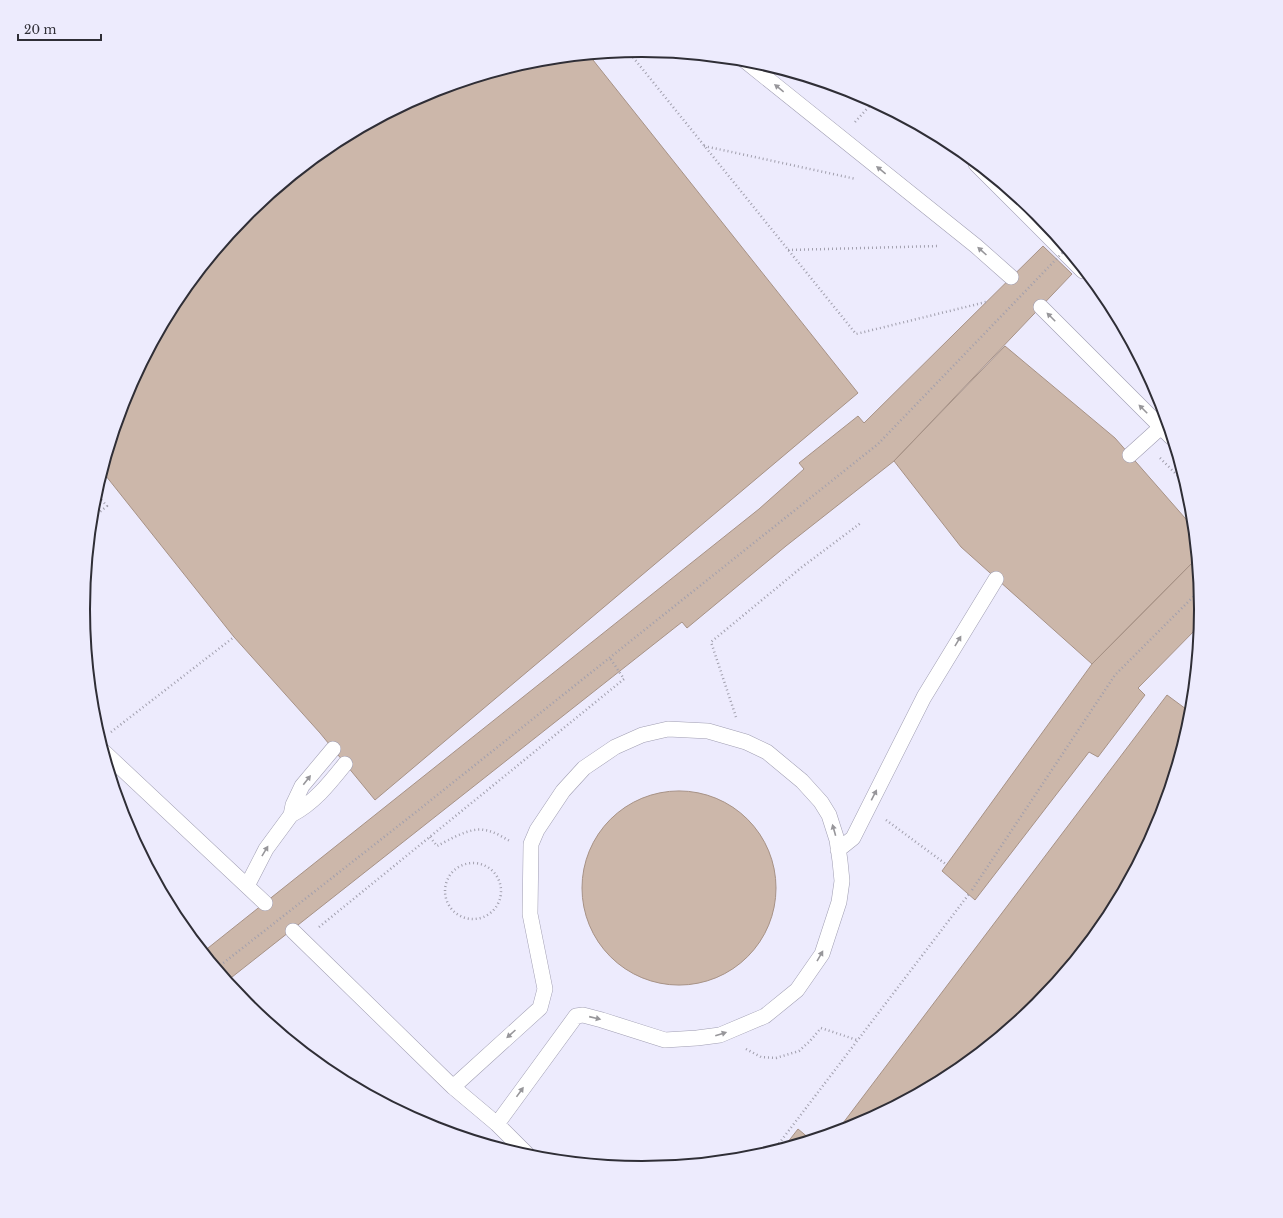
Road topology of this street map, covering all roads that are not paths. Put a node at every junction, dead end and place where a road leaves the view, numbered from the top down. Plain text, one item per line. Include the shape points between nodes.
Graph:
1 (756, 70) edge
2 (1018, 206) edge
3 (1057, 245) edge
4 (1011, 277) dead end
5 (1041, 306) dead end
6 (1163, 429) edge
7 (1164, 433) edge
8 (1130, 455) dead end
9 (996, 579) dead end
10 (333, 749) dead end
11 (110, 757) edge
12 (345, 764) dead end
13 (291, 815) junction
14 (838, 850) junction
15 (247, 886) junction
16 (265, 903) dead end
17 (293, 931) dead end
18 (453, 1087) junction
19 (497, 1124) junction
20 (520, 1147) edge

4 -> 1 lane
2 - 3 lane
6 -> 5 lane
7 - 8 lane
14 -> 9 lane via 853,838 924,697
13 -> 10 lane via 302,786
11 - 15 lane
12 - 13 lane via 309,805
15 -> 13 lane via 266,849
14 -> 18 lane via 829,815 821,802 802,781 767,752 746,742 708,731 668,729 642,735 603,754 584,768 563,791 536,830 531,844 530,914 545,989 540,1008
19 -> 14 lane via 576,1016 583,1015 602,1020 665,1040 698,1038 720,1035 764,1016 797,990 822,954 839,902 842,881
15 - 16 lane
17 - 18 lane
18 - 19 lane
19 - 20 lane

